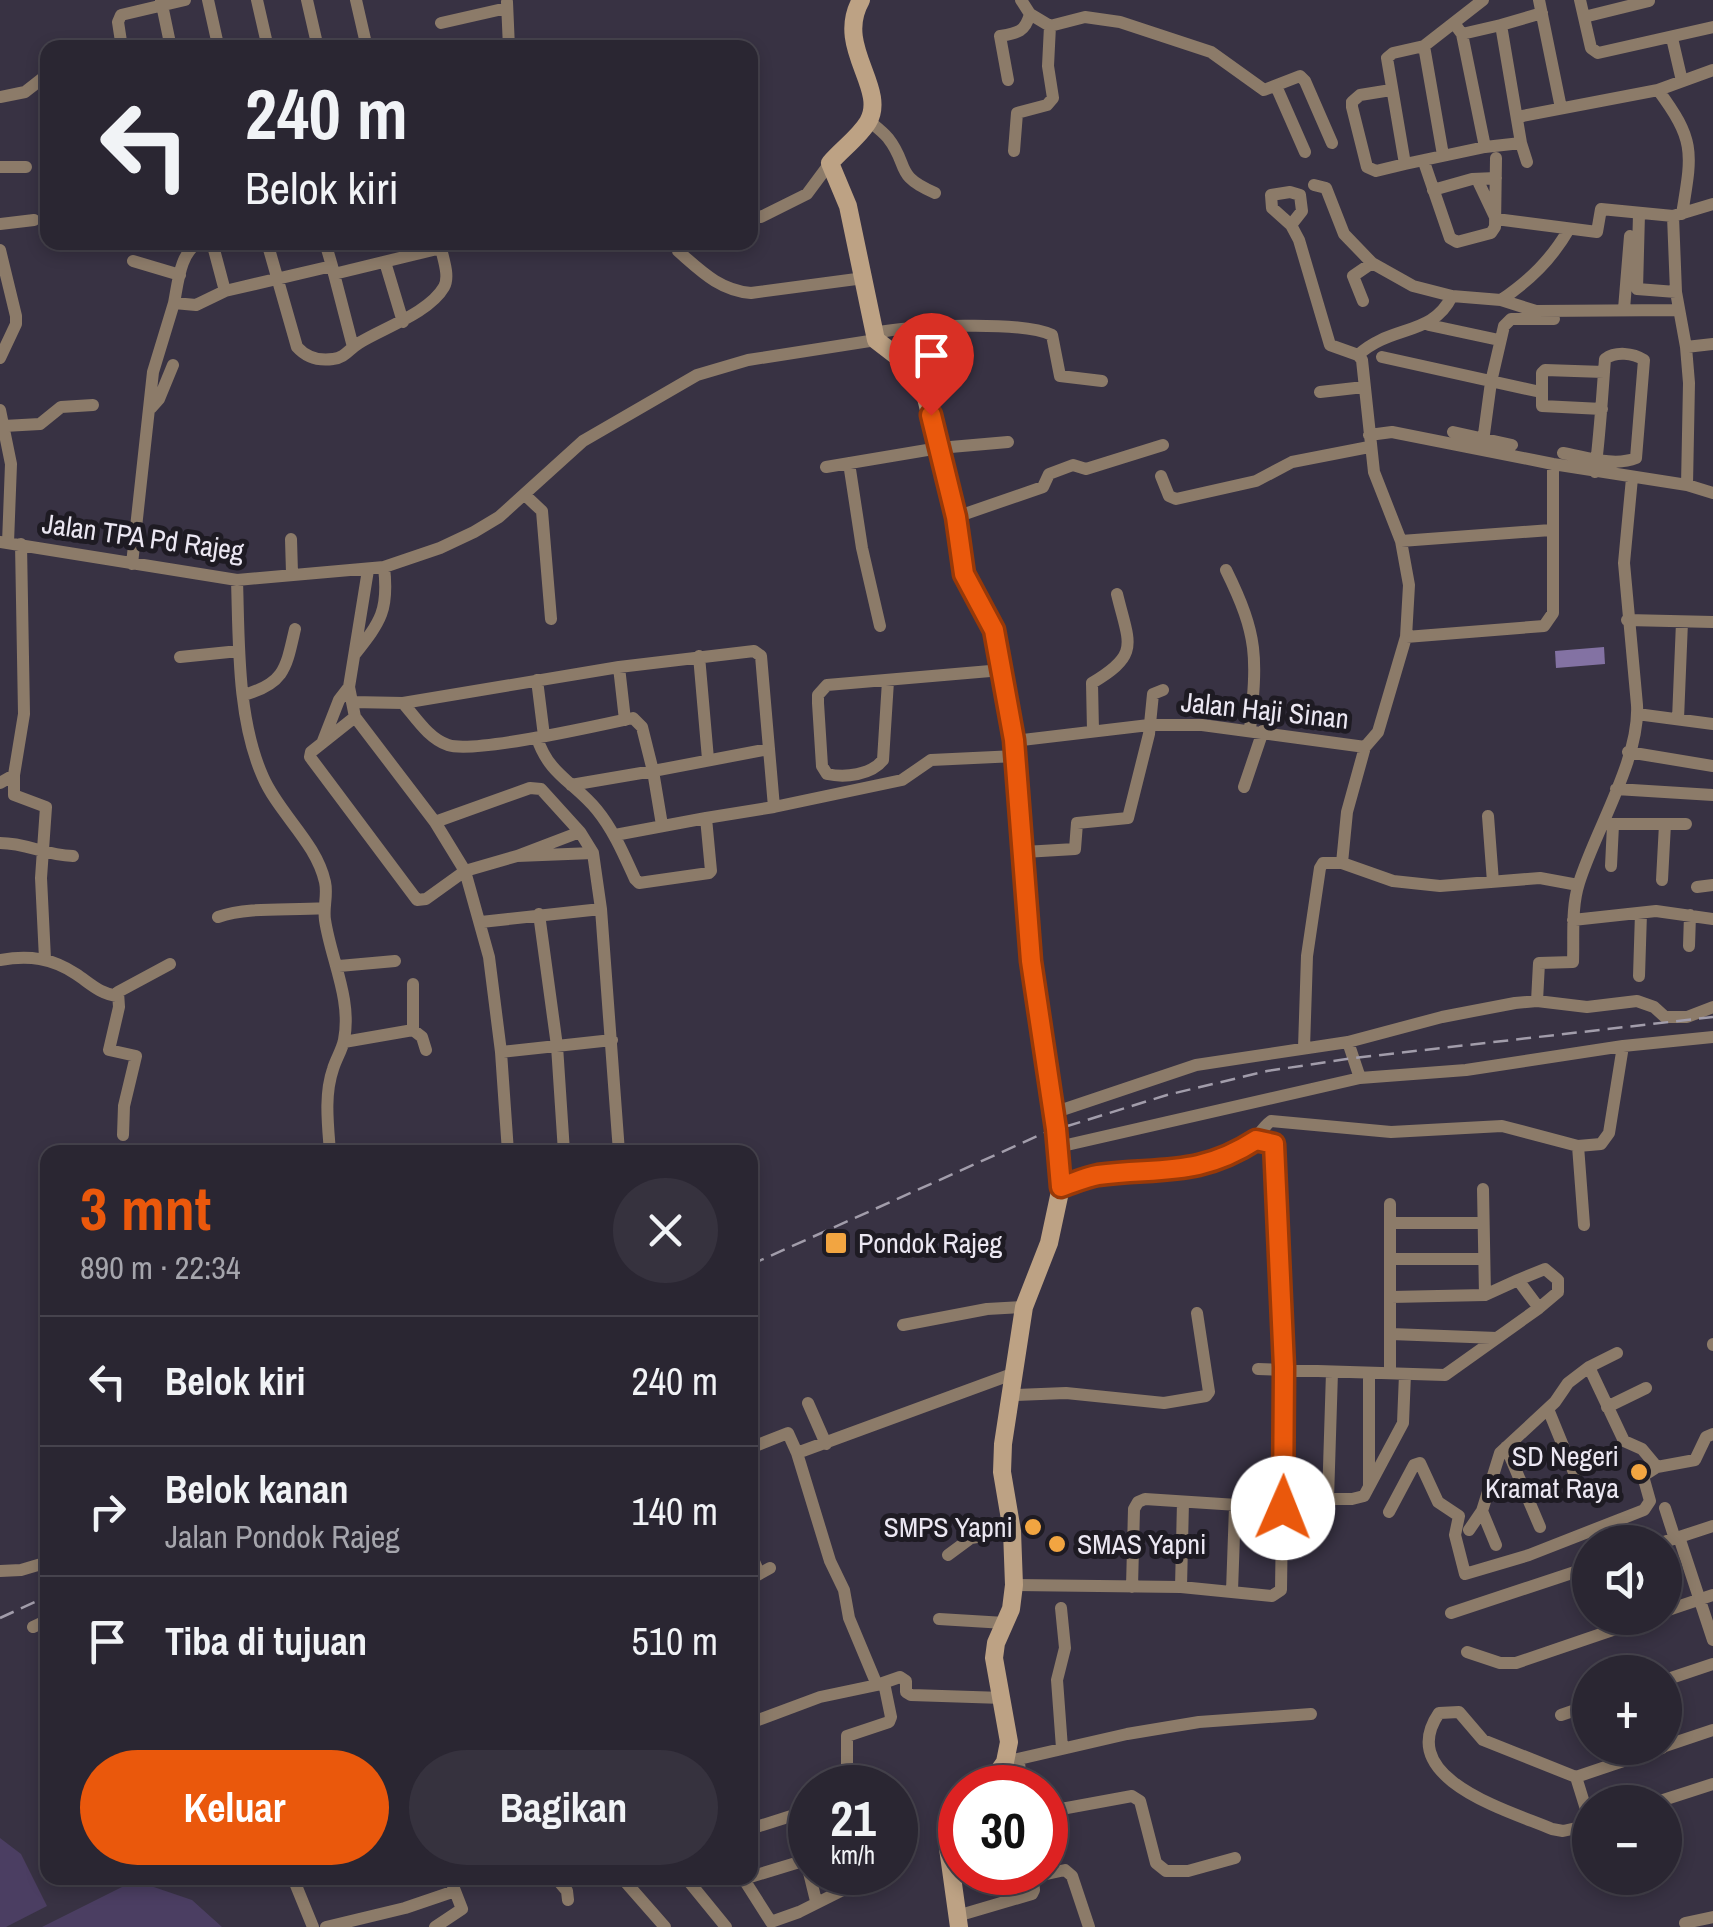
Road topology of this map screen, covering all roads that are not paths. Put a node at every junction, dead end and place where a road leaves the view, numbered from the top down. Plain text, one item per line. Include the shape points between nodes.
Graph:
1 (185, 0) edge
2 (208, 0) edge
3 (257, 0) edge
4 (307, 0) edge
5 (356, 0) edge
6 (860, 0) edge
7 (1021, 0) edge
8 (1483, 0) edge
9 (1580, 0) edge
10 (1649, 1) edge
11 (161, 2) edge
12 (507, 4) edge
13 (1541, 6) edge
14 (1030, 14) junction
15 (1584, 17) junction
16 (442, 23) dead end
17 (1500, 25) junction
18 (1050, 26) junction
19 (1713, 27) edge
20 (1458, 28) junction
21 (1672, 38) junction
22 (121, 40) edge
23 (169, 40) edge
24 (217, 40) edge
25 (266, 40) edge
26 (316, 40) edge
27 (365, 40) edge
28 (509, 40) edge
29 (1424, 46) junction
30 (1713, 70) edge
31 (1008, 80) dead end
32 (40, 81) edge
33 (1682, 81) junction
34 (1276, 86) junction
35 (1391, 90) junction
36 (1658, 90) junction
37 (0, 97) edge
38 (1560, 108) junction
39 (1517, 117) junction
40 (869, 121) junction
41 (1522, 143) junction
42 (1332, 144) dead end
43 (1485, 147) junction
44 (1014, 151) dead end
45 (1306, 152) dead end
46 (1443, 155) junction
47 (1496, 158) dead end
48 (1424, 162) dead end
49 (1528, 162) dead end
50 (830, 163) junction
51 (1406, 164) junction
52 (26, 166) dead end
53 (0, 167) edge
54 (1478, 178) junction
55 (1496, 178) junction
56 (1314, 185) dead end
57 (1433, 190) junction
58 (935, 193) dead end
59 (1713, 204) edge
60 (758, 212) edge
61 (1638, 214) junction
62 (1678, 215) junction
63 (1496, 219) junction
64 (34, 220) dead end
65 (0, 224) edge
66 (1291, 225) dead end
67 (1569, 228) junction
68 (1630, 236) dead end
69 (0, 250) edge
70 (189, 250) edge
71 (214, 250) edge
72 (270, 250) edge
73 (328, 250) edge
74 (424, 250) edge
75 (441, 250) edge
76 (678, 250) dead end
77 (133, 260) dead end
78 (385, 262) junction
79 (1372, 263) junction
80 (333, 270) junction
81 (180, 275) junction
82 (277, 278) junction
83 (864, 278) junction
84 (225, 291) junction
85 (1676, 292) junction
86 (1452, 296) junction
87 (1500, 300) junction
88 (1363, 301) dead end
89 (174, 303) junction
90 (1624, 304) junction
91 (1678, 310) junction
92 (1588, 316) dead end
93 (403, 322) junction
94 (1429, 325) dead end
95 (875, 336) junction
96 (1499, 340) junction
97 (1713, 344) edge
98 (353, 347) junction
99 (1686, 347) junction
100 (1358, 355) junction
101 (1382, 357) dead end
102 (0, 358) edge
103 (173, 365) dead end
104 (1604, 372) junction
105 (1102, 381) dead end
106 (1491, 382) junction
107 (1364, 388) junction
108 (1320, 392) dead end
109 (1536, 392) dead end
110 (93, 405) dead end
111 (1602, 409) junction
112 (0, 410) edge
113 (150, 410) junction
114 (4, 426) junction
115 (1453, 432) dead end
116 (1369, 441) junction
117 (1008, 442) dead end
118 (1483, 444) junction
119 (4, 445) edge
120 (1163, 445) dead end
121 (1512, 445) dead end
122 (940, 448) junction
123 (1563, 453) dead end
124 (849, 463) junction
125 (1552, 464) junction
126 (1596, 465) junction
127 (826, 466) dead end
128 (1161, 476) dead end
129 (1632, 478) junction
130 (1687, 485) junction
131 (1713, 493) edge
132 (524, 495) junction
133 (956, 517) junction
134 (1551, 530) junction
135 (291, 540) dead end
136 (1400, 542) junction
137 (10, 543) edge
138 (132, 564) junction
139 (384, 567) junction
140 (368, 570) junction
141 (1226, 570) dead end
142 (292, 573) junction
143 (238, 580) junction
144 (1118, 594) dead end
145 (551, 620) dead end
146 (1628, 620) junction
147 (1682, 622) junction
148 (1713, 622) edge
149 (880, 626) dead end
150 (296, 629) dead end
151 (1406, 637) junction
152 (240, 652) junction
153 (354, 656) junction
154 (699, 656) junction
155 (180, 658) dead end
156 (620, 666) junction
157 (1002, 670) junction
158 (537, 680) junction
159 (888, 681) junction
160 (349, 687) junction
161 (1163, 690) dead end
162 (244, 695) junction
163 (352, 702) junction
164 (403, 703) junction
165 (1637, 714) junction
166 (356, 718) junction
167 (625, 720) junction
168 (1678, 720) junction
169 (1150, 724) junction
170 (1713, 724) edge
171 (1256, 730) junction
172 (1093, 731) junction
173 (541, 736) junction
174 (322, 744) junction
175 (1365, 747) junction
176 (1015, 748) junction
177 (770, 750) junction
178 (1628, 752) junction
179 (708, 759) junction
180 (1713, 766) edge
181 (653, 770) junction
182 (14, 775) junction
183 (0, 784) edge
184 (570, 786) junction
185 (1244, 788) dead end
186 (1616, 789) junction
187 (1713, 795) edge
188 (774, 806) junction
189 (1488, 816) dead end
190 (706, 818) junction
191 (435, 822) junction
192 (1608, 824) junction
193 (1665, 824) junction
194 (1686, 824) dead end
195 (662, 825) junction
196 (580, 832) junction
197 (614, 835) junction
198 (0, 843) edge
199 (1024, 852) junction
200 (593, 853) junction
201 (43, 854) junction
202 (72, 856) dead end
203 (516, 856) junction
204 (1342, 863) junction
205 (1611, 866) dead end
206 (464, 870) junction
207 (1662, 880) dead end
208 (1493, 882) junction
209 (1578, 885) junction
210 (1713, 886) edge
211 (1698, 887) dead end
212 (324, 908) junction
213 (600, 909) junction
214 (1641, 913) junction
215 (540, 914) junction
216 (1690, 915) junction
217 (218, 917) dead end
218 (1713, 919) edge
219 (1574, 920) junction
220 (481, 922) junction
221 (1689, 946) dead end
222 (45, 959) junction
223 (0, 960) edge
224 (395, 961) dead end
225 (170, 964) dead end
226 (338, 966) junction
227 (1639, 976) dead end
228 (413, 984) dead end
229 (118, 996) junction
230 (1537, 1001) junction
231 (1713, 1007) edge
232 (413, 1030) junction
233 (1713, 1038) edge
234 (612, 1040) junction
235 (344, 1042) junction
236 (1348, 1042) junction
237 (557, 1046) junction
238 (1623, 1046) junction
239 (1304, 1048) junction
240 (426, 1050) dead end
241 (501, 1052) junction
242 (1360, 1078) junction
243 (1054, 1113) junction
244 (123, 1136) dead end
245 (1256, 1140) junction
246 (330, 1145) edge
247 (508, 1145) edge
248 (564, 1145) edge
249 (619, 1145) edge
250 (1058, 1146) junction
251 (1578, 1146) junction
252 (1061, 1187) junction
253 (1483, 1189) dead end
254 (1390, 1204) dead end
255 (1390, 1222) junction
256 (1483, 1222) junction
257 (1584, 1225) dead end
258 (1390, 1258) junction
259 (1484, 1259) junction
260 (1518, 1280) junction
261 (1484, 1296) junction
262 (1391, 1297) junction
263 (1024, 1306) junction
264 (1540, 1308) junction
265 (1197, 1313) dead end
266 (903, 1325) dead end
267 (1391, 1334) junction
268 (1496, 1338) junction
269 (1618, 1353) dead end
270 (1589, 1367) junction
271 (1258, 1369) dead end
272 (1284, 1371) junction
273 (1332, 1372) junction
274 (1016, 1373) junction
275 (1369, 1373) junction
276 (1398, 1374) junction
277 (1646, 1388) dead end
278 (1013, 1394) junction
279 (808, 1403) dead end
280 (1607, 1406) junction
281 (1548, 1409) junction
282 (1713, 1434) edge
283 (826, 1444) junction
284 (758, 1445) edge
285 (1506, 1447) junction
286 (796, 1453) junction
287 (1657, 1467) junction
288 (1575, 1476) dead end
289 (1368, 1490) junction
290 (1328, 1499) junction
291 (1183, 1502) junction
292 (1283, 1503) junction
293 (1235, 1506) junction
294 (1665, 1508) dead end
295 (1389, 1512) dead end
296 (1482, 1512) junction
297 (1669, 1525) edge
298 (1713, 1526) edge
299 (1540, 1527) dead end
300 (1469, 1530) dead end
301 (1012, 1531) junction
302 (1682, 1537) edge
303 (1496, 1544) dead end
304 (948, 1554) dead end
305 (1682, 1557) edge
306 (40, 1564) edge
307 (0, 1571) edge
308 (1572, 1573) edge
309 (1014, 1585) junction
310 (1181, 1586) junction
311 (1132, 1587) junction
312 (1232, 1592) junction
313 (1706, 1597) edge
314 (1682, 1606) edge
315 (1061, 1608) dead end
316 (1451, 1613) dead end
317 (938, 1619) dead end
318 (40, 1624) edge
319 (1005, 1624) junction
320 (33, 1627) dead end
321 (1598, 1635) edge
322 (1713, 1640) edge
323 (1467, 1652) dead end
324 (1713, 1664) edge
325 (1682, 1674) edge
326 (880, 1684) junction
327 (1003, 1698) junction
328 (1572, 1712) edge
329 (1310, 1714) dead end
330 (1561, 1715) dead end
331 (758, 1719) edge
332 (1713, 1730) edge
333 (1682, 1741) edge
334 (1062, 1748) junction
335 (1012, 1762) junction
336 (847, 1765) edge
337 (1009, 1765) edge
338 (1013, 1765) edge
339 (1611, 1765) edge
340 (1576, 1777) junction
341 (1713, 1784) edge
342 (1578, 1785) edge
343 (1682, 1794) edge
344 (1068, 1808) edge
345 (788, 1816) edge
346 (758, 1826) edge
347 (1572, 1829) edge
348 (1235, 1858) dead end
349 (788, 1865) edge
350 (1068, 1873) edge
351 (758, 1874) edge
352 (297, 1885) edge
353 (450, 1885) edge
354 (452, 1885) edge
355 (562, 1885) edge
356 (628, 1885) edge
357 (692, 1885) edge
358 (749, 1885) edge
359 (814, 1895) edge
360 (831, 1895) edge
361 (954, 1895) edge
362 (1029, 1895) edge
363 (568, 1900) dead end
364 (816, 1902) junction
365 (1713, 1918) edge
366 (958, 1921) edge
367 (1685, 1923) dead end
368 (765, 1924) edge
369 (313, 1927) edge
370 (326, 1927) edge
371 (435, 1927) edge
372 (665, 1927) edge
373 (726, 1927) edge
374 (1089, 1927) edge

1 - 11 street
2 - 24 street
3 - 25 street
4 - 26 street
5 - 27 street
6 - 40 main road via 850,30 873,102
7 - 14 street
8 - 20 street
9 - 15 street
10 - 15 street
11 - 22 street via 119,17
11 - 23 street
12 - 16 street
12 - 28 street
13 - 17 street
13 - 38 street
14 - 18 street
14 - 31 street via 1019,33 1000,36
15 - 21 street via 1590,48 1598,53
17 - 20 street
17 - 39 street
18 - 34 street via 1085,17 1120,22 1211,52 1264,90
18 - 44 street via 1054,98 1016,113
19 - 21 street
20 - 29 street
20 - 43 street
21 - 33 street
29 - 35 street via 1387,58
29 - 46 street
30 - 33 street
32 - 37 street
33 - 36 street
34 - 42 street via 1300,76 1305,81
34 - 45 street
35 - 51 street
35 - 51 street via 1360,95 1352,107 1367,167
36 - 38 street
36 - 62 street via 1688,141
38 - 39 street
39 - 41 street
40 - 50 main road
40 - 58 street via 890,140 903,174
41 - 43 street
41 - 49 street
43 - 46 street
46 - 51 street
47 - 55 street
48 - 57 street
50 - 60 street via 806,194
50 - 83 main road via 848,206
52 - 53 street
54 - 55 street
54 - 57 street
54 - 63 street
55 - 63 street
56 - 79 street via 1326,188 1344,234
57 - 63 street via 1457,242 1491,233
59 - 62 street
61 - 62 street
61 - 67 street via 1601,209 1597,232
61 - 85 street via 1637,289
62 - 85 street
63 - 67 street
64 - 65 street
66 - 100 street via 1330,345
67 - 87 street via 1532,278
68 - 90 street
69 - 102 street via 16,324
70 - 81 street
71 - 84 street
72 - 82 street
73 - 80 street
74 - 78 street
75 - 93 street via 446,284
76 - 83 street via 714,282 737,292
77 - 81 street
78 - 80 street
78 - 93 street
79 - 86 street via 1413,286
79 - 88 street via 1353,276
80 - 82 street
80 - 98 street
81 - 89 street
82 - 84 street
82 - 98 street via 303,353 328,360
83 - 95 main road
84 - 89 street via 196,305
85 - 91 street
86 - 87 street
86 - 100 street via 1436,321 1371,342
87 - 90 street via 1536,311
89 - 113 street via 156,354
90 - 91 street
91 - 99 street
92 - 96 street via 1511,319
93 - 98 street
94 - 96 street
95 - 105 street, Jalan TPA Pd Rajeg via 1038,328 1052,335 1060,376
95 - 122 main road via 922,382
95 - 132 street, Jalan TPA Pd Rajeg via 697,376 583,441
96 - 106 street
97 - 99 street
99 - 130 street
100 - 107 street, Jalan Haji Sinan
101 - 106 street
103 - 113 street
104 - 111 street
104 - 111 street via 1542,373 1542,406
104 - 126 street via 1612,354 1644,360 1636,458
106 - 109 street
106 - 118 street
107 - 108 street
107 - 116 street, Jalan Haji Sinan
110 - 114 street via 63,406 40,424
111 - 126 street
112 - 114 street
113 - 138 street
114 - 119 street
115 - 118 street
116 - 118 street via 1392,432
116 - 128 street via 1292,462 1256,481 1176,498
116 - 136 street, Jalan Haji Sinan
117 - 122 street
118 - 121 street
118 - 125 street
119 - 137 street
120 - 133 street via 1086,469 1073,465 1049,474 1043,487
122 - 124 street
122 - 133 main road
123 - 126 street
124 - 127 street
124 - 149 street
125 - 126 street
125 - 134 street
126 - 129 street
129 - 130 street
129 - 146 street via 1624,564
130 - 131 street
132 - 139 street, Jalan TPA Pd Rajeg via 474,532
132 - 145 street via 542,511
133 - 157 main road via 964,574 994,630
134 - 136 street
134 - 151 street via 1553,612 1544,626
135 - 142 street
136 - 151 street, Jalan Haji Sinan via 1409,584
137 - 138 street, Jalan TPA Pd Rajeg
137 - 182 street via 24,714
138 - 143 street, Jalan TPA Pd Rajeg
139 - 140 street, Jalan TPA Pd Rajeg
139 - 153 street via 384,613
140 - 142 street, Jalan TPA Pd Rajeg
140 - 153 street
141 - 171 street via 1254,640
142 - 143 street, Jalan TPA Pd Rajeg
143 - 152 street
144 - 172 street via 1126,658 1092,683
146 - 147 street
146 - 165 street
147 - 148 street
147 - 168 street
150 - 162 street via 282,676
151 - 175 street, Jalan Haji Sinan via 1378,732
152 - 155 street
152 - 162 street
153 - 160 street
154 - 156 street
154 - 177 street via 754,650 762,656
154 - 179 street
156 - 158 street
156 - 167 street
157 - 159 street
157 - 176 main road
158 - 164 street
158 - 173 street
159 - 159 street via 883,760 872,771 826,774 822,690 835,682
160 - 163 street
160 - 174 street
161 - 169 street via 1153,694
162 - 212 street via 261,773 312,852 326,884
163 - 164 street
163 - 166 street
164 - 173 street via 449,746
165 - 168 street
165 - 178 street
166 - 174 street
166 - 191 street
167 - 173 street
167 - 181 street via 642,727
168 - 170 street
169 - 171 street, Jalan Haji Sinan
169 - 172 street, Jalan Haji Sinan
169 - 199 street via 1128,818 1078,823 1072,850
171 - 175 street, Jalan Haji Sinan
171 - 185 street
172 - 176 street, Jalan Haji Sinan
173 - 184 street via 542,754
174 - 206 street via 310,754 312,763 417,900
175 - 204 street via 1347,812
176 - 188 street, Jalan Haji Sinan via 931,760 902,780
176 - 199 main road
177 - 179 street
177 - 188 street
178 - 180 street
178 - 186 street
179 - 181 street
181 - 184 street
181 - 195 street
182 - 183 street
182 - 201 street via 14,795 46,806
184 - 197 street
186 - 187 street
186 - 192 street
188 - 190 street, Jalan Haji Sinan
189 - 208 street
190 - 195 street, Jalan Haji Sinan
190 - 197 street via 709,874 639,882
191 - 196 street via 536,788
191 - 206 street
192 - 193 street
192 - 205 street
192 - 209 street
193 - 194 street
193 - 207 street
195 - 197 street, Jalan Haji Sinan
196 - 200 street
196 - 203 street
198 - 201 street via 25,844
199 - 243 main road via 1031,961
200 - 203 street
200 - 213 street
201 - 202 street
201 - 222 street
203 - 206 street
204 - 208 street via 1393,881
204 - 239 street via 1320,868 1307,956
206 - 220 street
208 - 209 street via 1540,878
209 - 219 street
210 - 211 street
212 - 217 street
212 - 226 street
213 - 215 street
213 - 234 street
214 - 216 street
214 - 219 street
214 - 227 street
215 - 220 street
215 - 237 street
216 - 218 street
216 - 221 street
219 - 230 street via 1573,962 1539,963
220 - 241 street
222 - 223 street
222 - 229 street
224 - 226 street
225 - 229 street
226 - 235 street
228 - 232 street
229 - 244 street via 109,1051 136,1056
230 - 231 street via 1587,1007 1638,1001 1665,1017
230 - 236 street
232 - 235 street
232 - 240 street
233 - 238 street
234 - 237 street
234 - 249 street
235 - 246 street via 332,1070
236 - 239 street
236 - 242 street
237 - 241 street
237 - 248 street
238 - 242 street
238 - 251 street via 1610,1133 1601,1144
239 - 243 street via 1196,1065
241 - 247 street
242 - 250 street
243 - 250 main road
245 - 251 street via 1271,1121 1390,1132 1502,1126
245 - 252 street via 1193,1168 1096,1175
245 - 272 street via 1275,1146
250 - 252 main road
251 - 257 street
252 - 263 main road via 1050,1243
253 - 256 street
254 - 255 street
255 - 256 street
255 - 258 street
256 - 259 street
258 - 259 street
258 - 262 street
259 - 261 street
260 - 261 street
260 - 264 street
260 - 264 street via 1546,1269 1558,1280 1558,1292
261 - 262 street
262 - 267 street
263 - 266 street
263 - 274 main road
264 - 268 street
265 - 278 street via 1206,1396 1164,1403
267 - 268 street
267 - 276 street
268 - 276 street via 1445,1375
269 - 270 street
270 - 280 street
270 - 281 street
271 - 272 street
272 - 273 street
272 - 292 street
273 - 275 street
273 - 290 street
274 - 278 main road
274 - 283 street
275 - 276 street
275 - 289 street
276 - 289 street via 1404,1423
277 - 280 street
278 - 301 main road via 1002,1472
279 - 283 street
280 - 287 street via 1624,1441
281 - 285 street
281 - 288 street
282 - 287 street via 1696,1460
283 - 286 street
284 - 286 street via 788,1433
285 - 296 street
285 - 299 street
286 - 326 street via 849,1618
287 - 295 street via 1644,1476 1650,1500 1644,1510 1465,1574 1455,1534 1459,1516 1438,1502 1420,1463
289 - 290 street via 1352,1499
290 - 292 street
291 - 293 street
291 - 310 street
291 - 311 street via 1138,1502
292 - 293 street
292 - 312 street via 1281,1590 1272,1596
293 - 312 street
294 - 297 street
296 - 300 street
296 - 303 street
298 - 302 street
301 - 304 street via 970,1538
301 - 309 main road
305 - 313 street
306 - 307 street
308 - 316 street
309 - 311 street
309 - 319 main road
310 - 311 street
310 - 312 street
313 - 314 street
313 - 322 street
315 - 334 street
317 - 319 street
318 - 320 street
319 - 327 main road via 994,1658
321 - 323 street via 1516,1663
324 - 325 street
326 - 327 street via 903,1678 911,1695
326 - 331 street
326 - 336 street via 889,1722 846,1736
327 - 335 main road
328 - 330 street
329 - 334 street via 1199,1722
332 - 333 street
334 - 335 street
335 - 337 main road
335 - 338 street
339 - 340 street
340 - 342 street
340 - 347 street via 1483,1740 1459,1712 1439,1713 1432,1724 1434,1760 1454,1786 1552,1829
341 - 343 street
344 - 348 street via 1132,1796 1140,1801 1156,1864 1166,1872
345 - 346 street
349 - 351 street
350 - 374 street
352 - 369 street
353 - 370 street via 406,1908
354 - 371 street via 462,1908
355 - 363 street
356 - 372 street
357 - 373 street
358 - 368 street
359 - 364 street
360 - 364 street
361 - 366 main road
362 - 366 street
364 - 368 street
365 - 367 street

